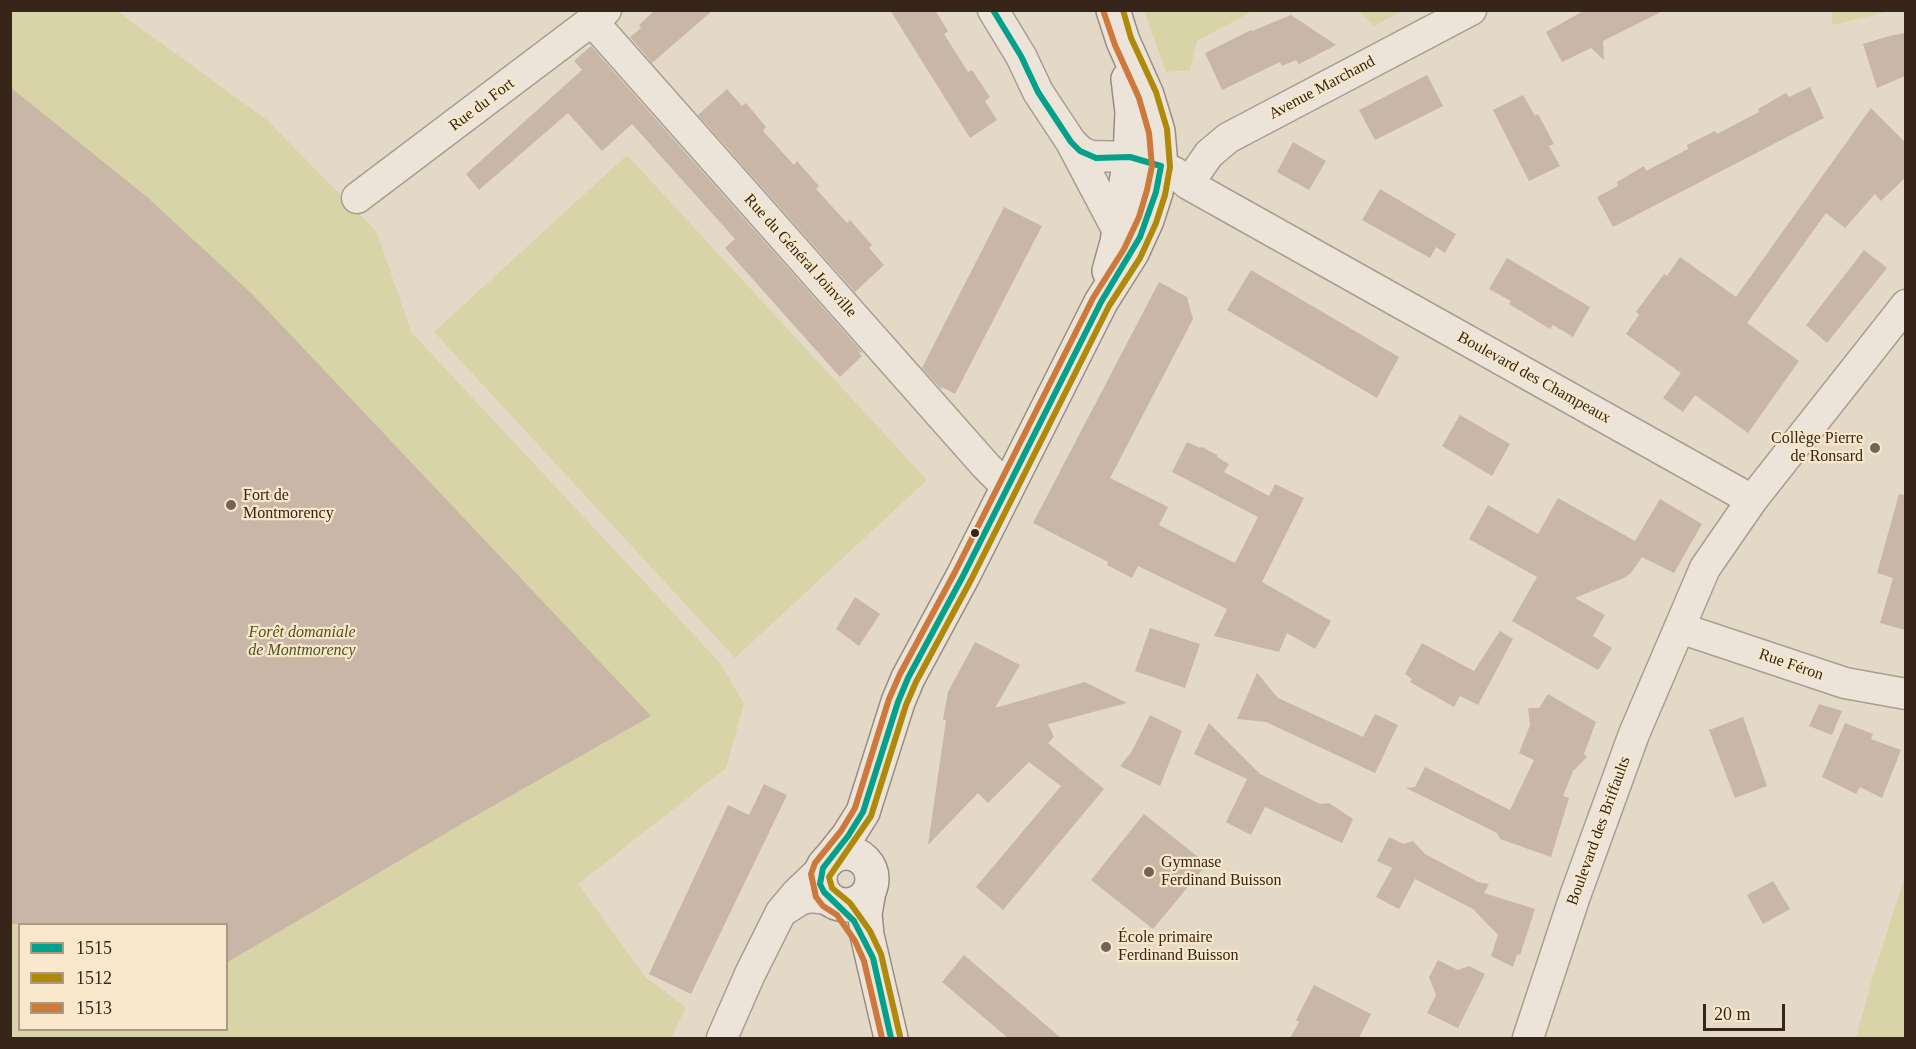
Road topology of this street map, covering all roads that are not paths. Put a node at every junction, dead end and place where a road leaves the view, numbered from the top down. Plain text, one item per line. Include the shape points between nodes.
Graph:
1 (993, 10) edge
2 (1471, 10) edge
3 (599, 16) edge
4 (1118, 26) edge
5 (1071, 142) junction
6 (1086, 171) junction
7 (1153, 175) junction
8 (357, 198) dead end
9 (1118, 231) junction
10 (1101, 302) junction
11 (1905, 305) edge
12 (1008, 488) junction
13 (1758, 491) junction
14 (1680, 628) junction
15 (1905, 694) edge
16 (862, 812) junction
17 (825, 864) junction
18 (867, 877) junction
19 (833, 901) junction
20 (781, 912) junction
21 (873, 958) junction
22 (722, 1038) edge
23 (891, 1038) edge
24 (1527, 1038) edge

1 - 5 street
2 - 7 street, Avenue Marchand via 1228,138 1209,154
3 - 8 street, Rue du Fort
3 - 12 street, Rue du Général Joinville
4 - 7 main road via 1132,112
5 - 6 street
5 - 7 street via 1090,156
6 - 7 street via 1105,183
6 - 9 street
7 - 9 main road
7 - 10 main road via 1140,237
7 - 13 street, Boulevard des Champeaux
9 - 10 main road
10 - 12 main road
11 - 13 street
12 - 16 main road via 908,678
13 - 14 street via 1705,568
14 - 15 street, Rue Féron via 1845,683
14 - 24 street, Boulevard des Briffaults via 1634,734
16 - 17 main road
16 - 18 main road
17 - 18 main road via 834,856 851,854 860,857
17 - 19 main road via 820,884
17 - 20 street
18 - 19 main road via 861,900 853,904
18 - 21 main road via 865,914
19 - 20 street via 810,897
19 - 21 main road via 854,921
20 - 22 street
21 - 23 main road

